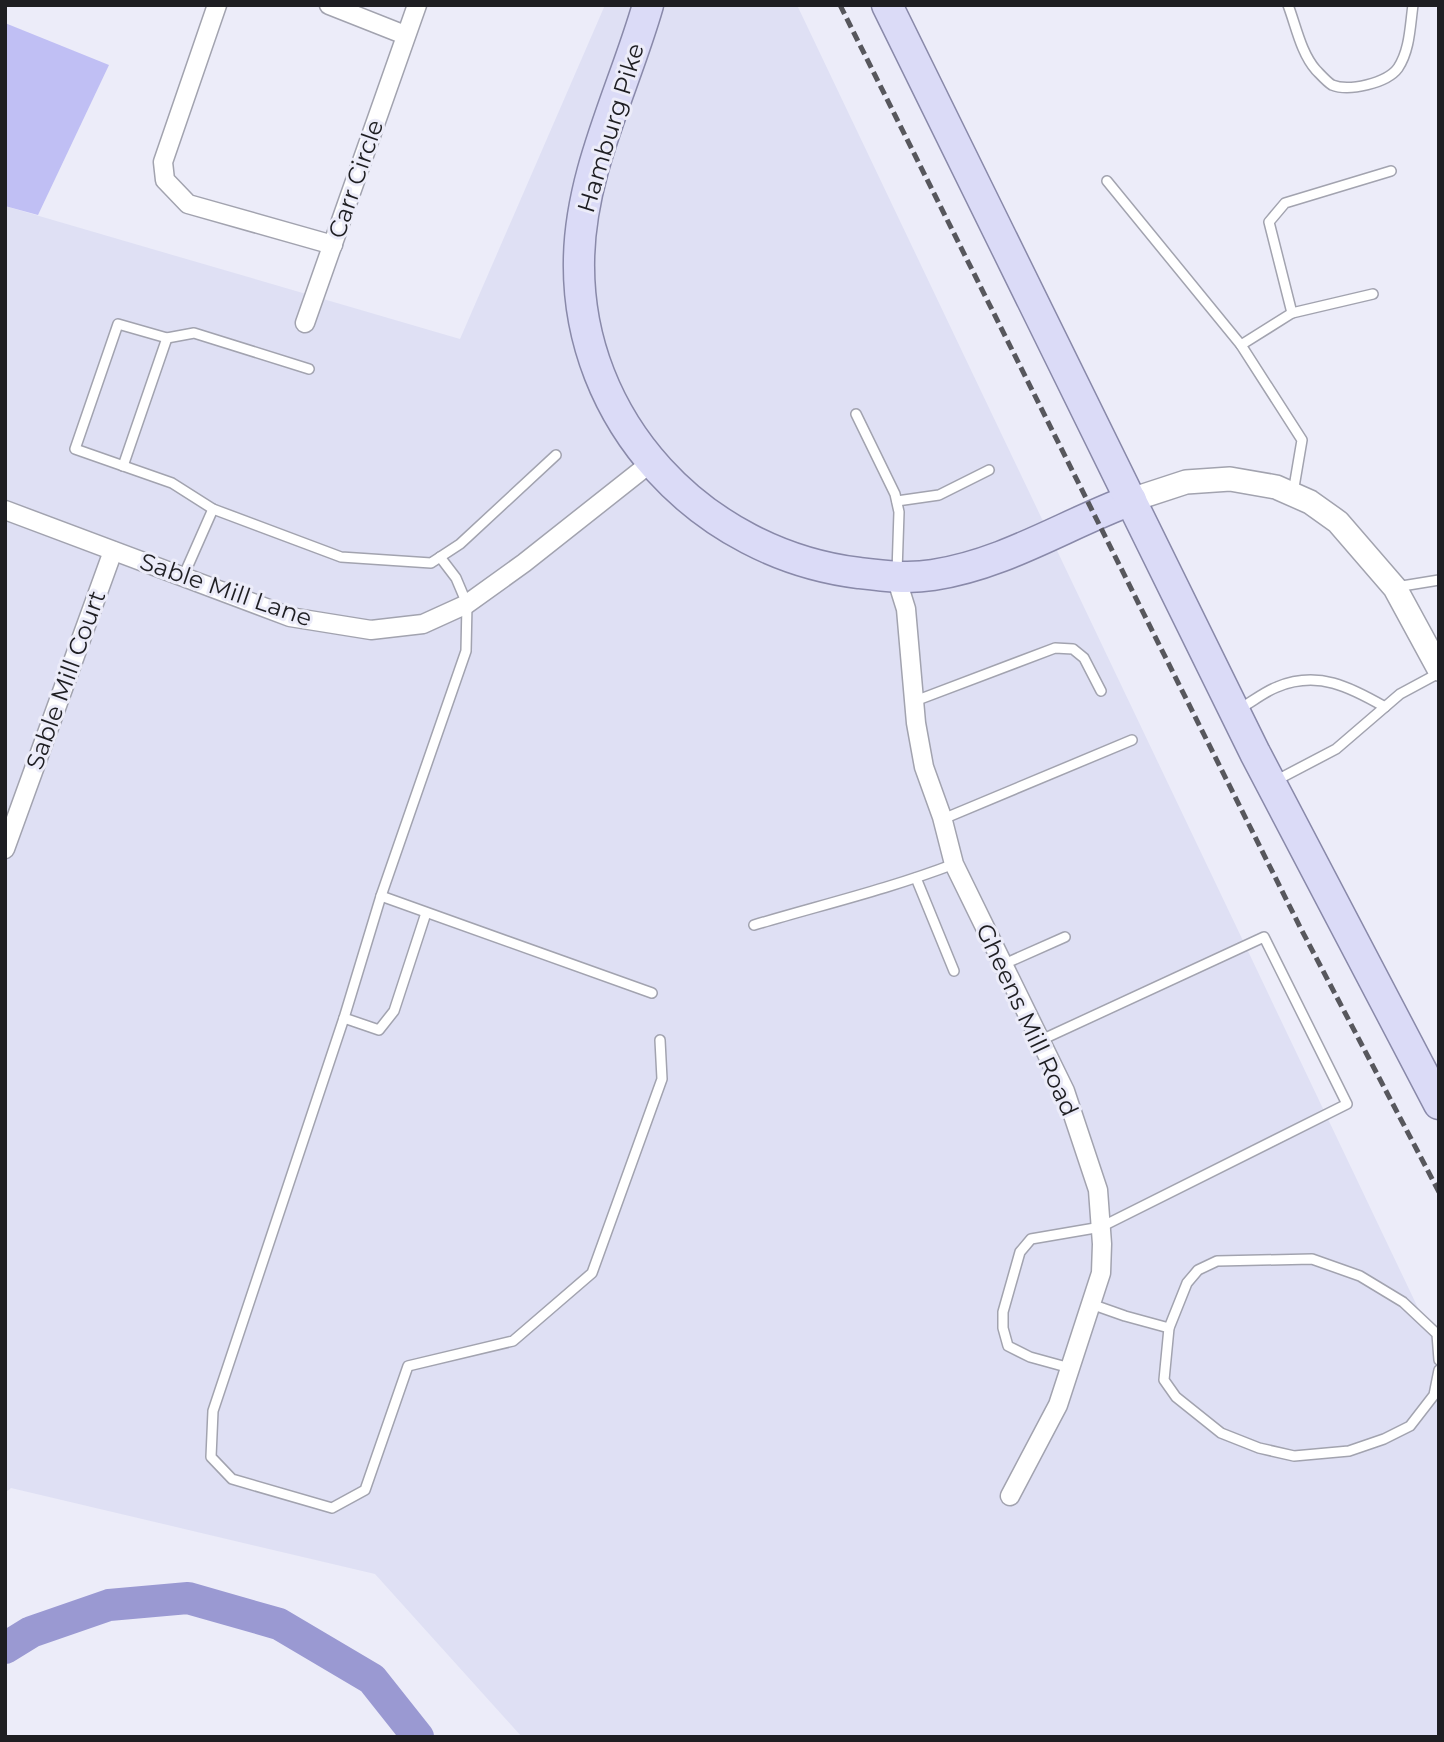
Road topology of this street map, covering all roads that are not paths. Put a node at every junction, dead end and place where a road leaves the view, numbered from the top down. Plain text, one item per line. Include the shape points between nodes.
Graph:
1 (217, 5) edge
2 (329, 5) edge
3 (416, 5) edge
4 (648, 5) edge
5 (887, 5) edge
6 (1289, 5) edge
7 (1413, 5) edge
8 (405, 35) junction
9 (1391, 170) dead end
10 (1107, 181) dead end
11 (333, 245) junction
12 (1373, 295) dead end
13 (1292, 313) junction
14 (305, 323) dead end
15 (167, 338) junction
16 (1241, 345) junction
17 (309, 369) dead end
18 (856, 414) dead end
19 (556, 455) dead end
20 (653, 461) junction
21 (123, 466) junction
22 (989, 470) dead end
23 (1293, 495) junction
24 (1131, 500) junction
25 (897, 501) junction
26 (213, 509) junction
27 (5, 510) edge
28 (113, 551) junction
29 (440, 557) junction
30 (183, 577) junction
31 (896, 577) junction
32 (1439, 580) edge
33 (1395, 587) junction
34 (467, 604) junction
35 (1439, 671) edge
36 (1101, 691) dead end
37 (915, 701) junction
38 (1385, 707) junction
39 (1235, 712) junction
40 (1132, 740) dead end
41 (1271, 783) junction
42 (943, 819) junction
43 (5, 849) edge
44 (954, 864) junction
45 (916, 878) junction
46 (380, 896) junction
47 (426, 913) junction
48 (754, 925) dead end
49 (1065, 937) dead end
50 (1002, 965) junction
51 (954, 971) dead end
52 (652, 993) dead end
53 (344, 1018) junction
54 (660, 1040) dead end
55 (1039, 1041) junction
56 (1439, 1104) edge
57 (1101, 1227) junction
58 (1091, 1304) junction
59 (1168, 1328) junction
60 (1439, 1360) edge
61 (1070, 1368) junction
62 (1439, 1370) edge
63 (1010, 1496) dead end

1 - 11 street via 163,162 165,180 188,204
2 - 8 street
3 - 8 street, Carr Circle
4 - 20 main road, Hamburg Pike via 597,158 582,219 579,259 586,333 600,380 633,439
5 - 24 main road
6 - 7 lane via 1315,69 1333,85 1359,87 1381,81 1397,70 1408,46
8 - 11 street, Carr Circle
9 - 13 lane via 1285,203 1269,222
10 - 16 lane
11 - 14 street, Carr Circle
12 - 13 lane
13 - 16 lane
15 - 17 lane via 194,333
15 - 21 lane
15 - 21 lane via 118,324 79,437 75,449
16 - 23 lane via 1302,440
18 - 25 lane
19 - 29 lane
20 - 31 main road, Hamburg Pike via 702,510 741,536 788,558 834,570
20 - 34 street, Sable Mill Lane
21 - 26 lane via 172,483
22 - 25 lane via 939,495
23 - 24 street via 1276,487 1230,479 1185,482
23 - 33 street via 1338,522
24 - 31 main road, Hamburg Pike via 998,558 932,575
24 - 39 main road
25 - 31 lane
26 - 29 lane via 341,557 431,563
26 - 30 lane
27 - 28 street, Sable Mill Lane
28 - 30 street, Sable Mill Lane
28 - 43 street, Sable Mill Court
29 - 34 lane
30 - 34 street, Sable Mill Lane via 290,617 371,630 423,624
31 - 37 street, Gheens Mill Road via 906,609
32 - 33 lane
33 - 35 street
34 - 46 lane via 466,651
35 - 38 lane
36 - 37 lane via 1084,658 1073,649 1055,648
37 - 42 street, Gheens Mill Road via 924,767
38 - 39 lane via 1353,689 1315,678 1278,686
38 - 41 lane via 1336,749
39 - 41 main road
40 - 42 lane
41 - 56 main road
42 - 44 street, Gheens Mill Road
44 - 45 lane
44 - 50 street, Gheens Mill Road
45 - 48 lane
45 - 51 lane
46 - 47 lane
46 - 53 lane
47 - 52 lane
47 - 53 lane via 394,1011 379,1030
49 - 50 lane
50 - 55 street, Gheens Mill Road
53 - 54 lane via 213,1411 211,1457 232,1479 332,1508 365,1490 408,1366 513,1341 592,1273 662,1079
55 - 57 street, Gheens Mill Road via 1065,1091 1098,1190
55 - 57 lane via 1264,937 1348,1104
57 - 58 street, Gheens Mill Road via 1101,1273
57 - 61 lane via 1031,1239 1020,1252 1003,1311 1008,1346
58 - 59 lane
58 - 61 street, Gheens Mill Road
59 - 60 lane via 1198,1270 1217,1261 1312,1259 1360,1276 1403,1303 1437,1334
59 - 62 lane via 1164,1380 1175,1397 1221,1433 1294,1457 1349,1451 1410,1426 1434,1395
61 - 63 street, Gheens Mill Road via 1058,1405

